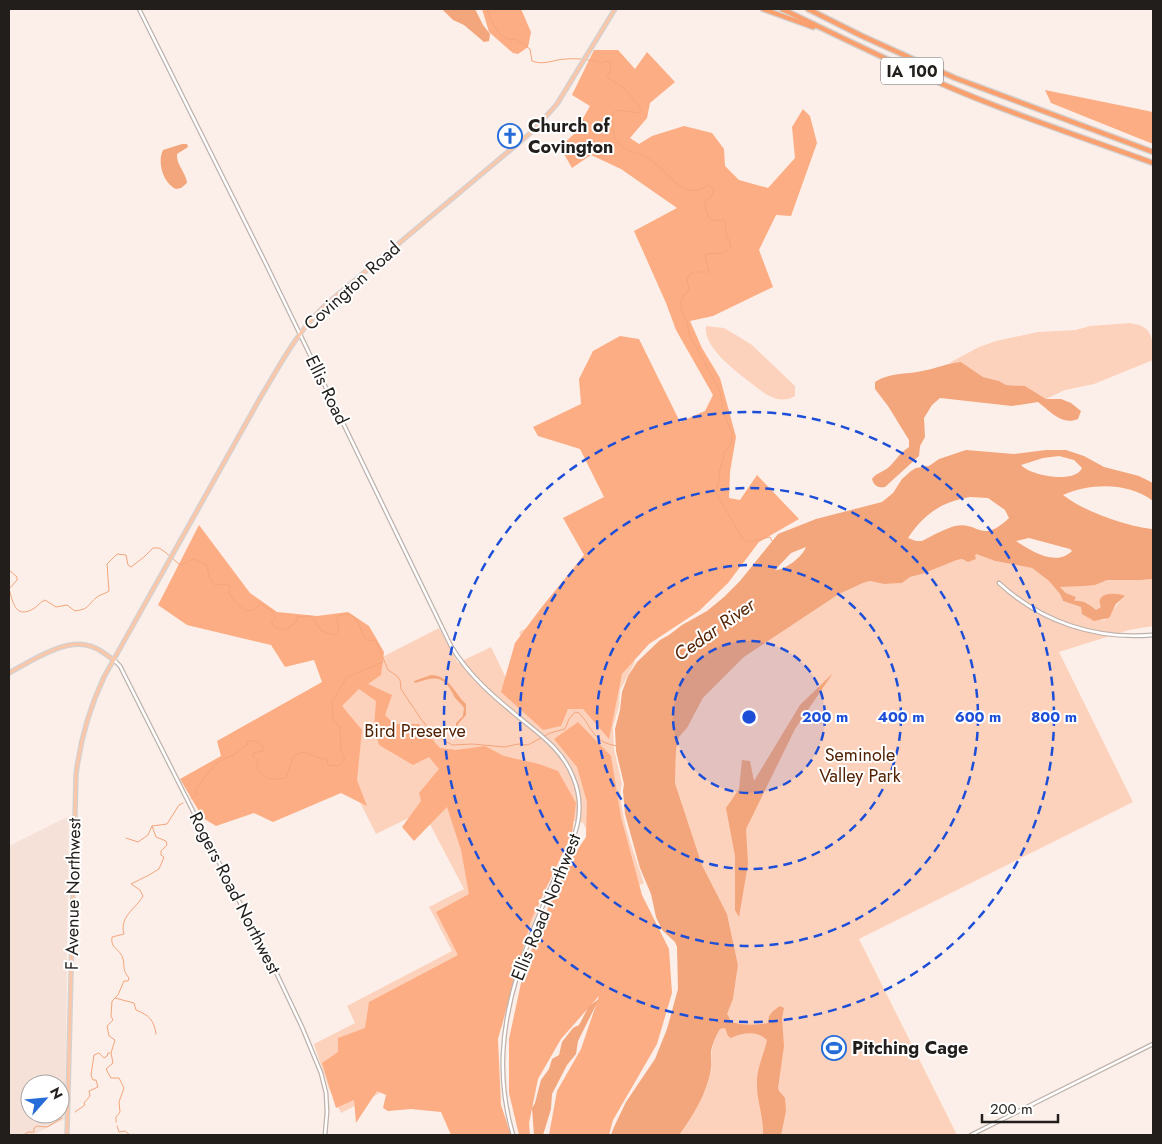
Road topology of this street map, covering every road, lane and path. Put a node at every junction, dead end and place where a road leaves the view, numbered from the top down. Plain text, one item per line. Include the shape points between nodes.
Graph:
1 (139, 9) edge
2 (615, 9) edge
3 (763, 9) edge
4 (782, 9) edge
5 (810, 9) edge
6 (835, 34) junction
7 (1153, 152) edge
8 (1153, 163) edge
9 (300, 333) junction
10 (999, 583) dead end
11 (1153, 635) edge
12 (114, 660) junction
13 (9, 673) edge
14 (551, 744) joint
15 (1153, 1044) edge
16 (67, 1135) edge
17 (325, 1135) edge
18 (513, 1135) edge
19 (971, 1135) edge

1 - 9 street, Ellis Road
2 - 9 main road, Covington Road via 557,104 530,134 329,302
3 - 6 highway
4 - 6 highway, IA 100
5 - 7 highway, IA 100 via 937,71
6 - 8 highway, IA 100 via 949,87
9 - 12 main road, Covington Road
9 - 14 street, Ellis Road via 458,658 476,679
10 - 11 street via 1029,607 1081,629 1115,636
12 - 13 main road via 86,644 74,644 61,647
12 - 16 main road, F Avenue Northwest via 88,717 76,776
12 - 17 street, Rogers Road Northwest via 120,666 294,1010 324,1084
14 - 18 street, Ellis Road Northwest via 567,764 575,782 579,820 576,835 517,974 508,1012 503,1081 505,1108
15 - 19 street

